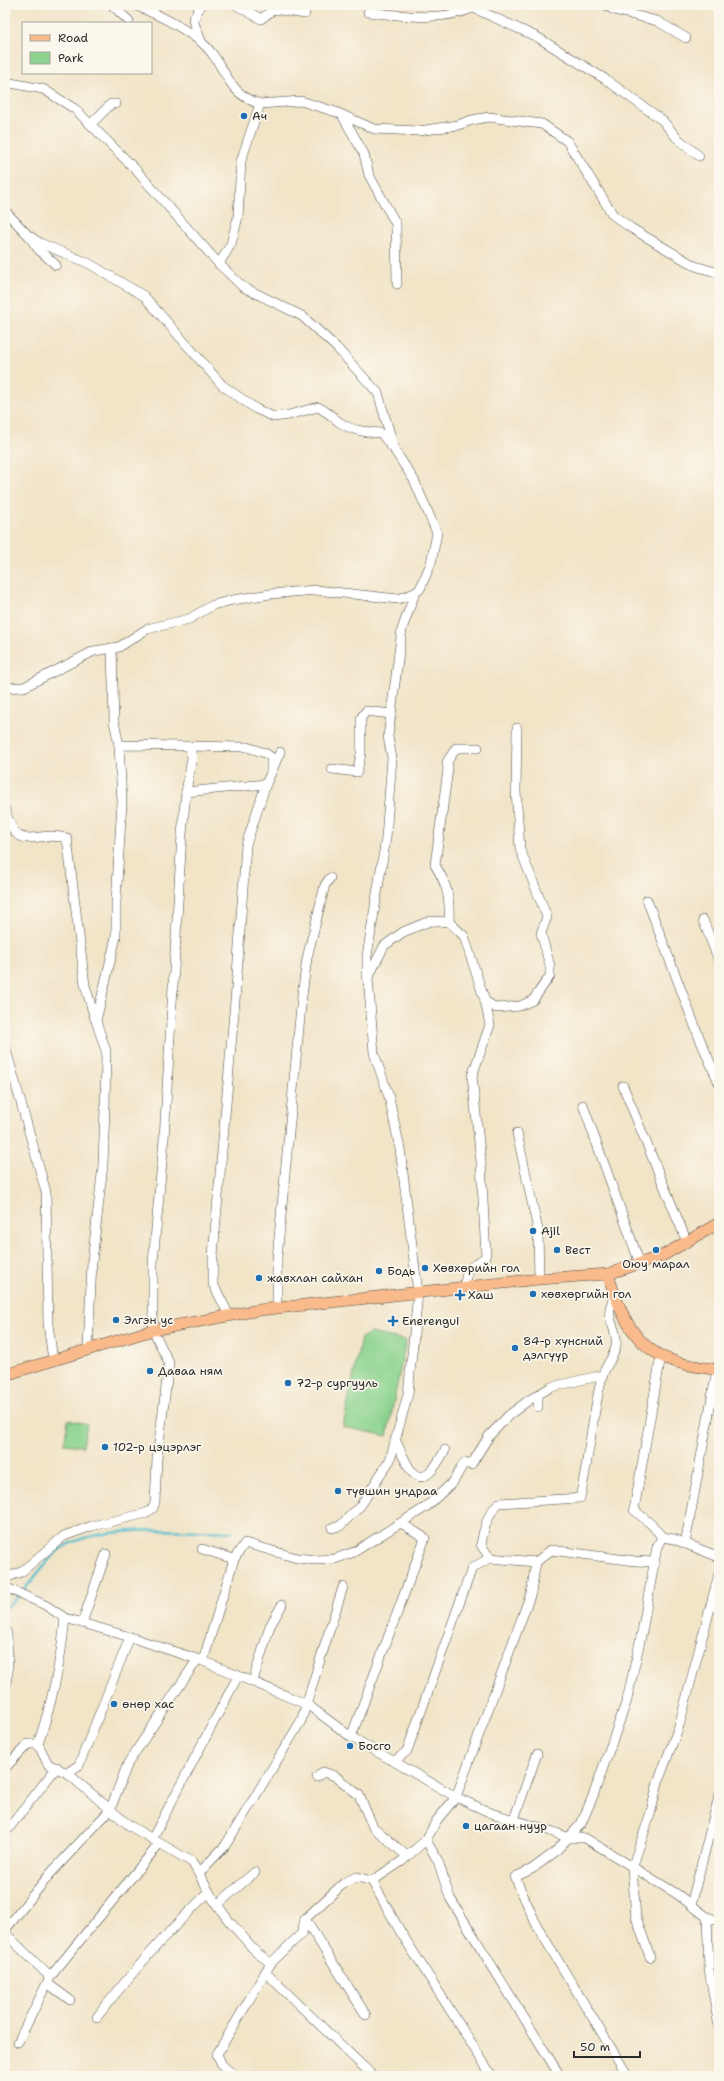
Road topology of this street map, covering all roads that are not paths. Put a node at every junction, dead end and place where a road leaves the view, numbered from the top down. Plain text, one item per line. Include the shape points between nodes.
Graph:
1 (112, 5) edge
2 (135, 5) edge
3 (201, 5) edge
4 (236, 5) edge
5 (606, 5) edge
6 (474, 6) edge
7 (368, 12) dead end
8 (305, 14) dead end
9 (129, 21) dead end
10 (686, 38) dead end
11 (200, 41) junction
12 (5, 82) edge
13 (116, 104) dead end
14 (260, 104) junction
15 (341, 114) junction
16 (91, 124) junction
17 (699, 156) dead end
18 (5, 211) edge
19 (28, 235) junction
20 (219, 264) junction
21 (56, 265) dead end
22 (719, 273) edge
23 (397, 284) dead end
24 (395, 451) junction
25 (415, 593) junction
26 (112, 648) junction
27 (5, 688) edge
28 (391, 714) junction
29 (517, 728) dead end
30 (119, 745) junction
31 (190, 746) junction
32 (478, 748) dead end
33 (280, 752) dead end
34 (332, 769) dead end
35 (271, 773) junction
36 (266, 784) junction
37 (186, 792) junction
38 (5, 809) edge
39 (330, 878) dead end
40 (647, 900) dead end
41 (703, 920) dead end
42 (449, 922) junction
43 (719, 961) edge
44 (368, 978) junction
45 (485, 1001) junction
46 (96, 1021) junction
47 (5, 1046) edge
48 (719, 1083) edge
49 (623, 1086) dead end
50 (583, 1105) dead end
51 (517, 1133) dead end
52 (719, 1224) edge
53 (687, 1242) junction
54 (640, 1264) junction
55 (608, 1274) junction
56 (539, 1279) junction
57 (464, 1288) junction
58 (418, 1294) junction
59 (615, 1296) junction
60 (277, 1308) junction
61 (229, 1315) junction
62 (153, 1330) junction
63 (88, 1348) junction
64 (661, 1356) junction
65 (53, 1360) junction
66 (718, 1370) edge
67 (5, 1375) edge
68 (603, 1375) junction
69 (538, 1395) junction
70 (538, 1407) dead end
71 (395, 1440) junction
72 (445, 1450) dead end
73 (401, 1523) junction
74 (332, 1528) dead end
75 (662, 1537) junction
76 (685, 1544) junction
77 (202, 1549) dead end
78 (106, 1554) dead end
79 (719, 1557) edge
80 (490, 1558) junction
81 (234, 1559) junction
82 (536, 1562) junction
83 (654, 1562) junction
84 (719, 1574) edge
85 (5, 1578) edge
86 (5, 1587) edge
87 (343, 1587) dead end
88 (282, 1605) dead end
89 (65, 1618) junction
90 (82, 1623) junction
91 (5, 1629) edge
92 (130, 1637) junction
93 (200, 1660) junction
94 (238, 1676) junction
95 (253, 1681) junction
96 (5, 1689) edge
97 (308, 1705) junction
98 (351, 1737) junction
99 (38, 1744) junction
100 (537, 1754) dead end
101 (395, 1761) junction
102 (57, 1767) junction
103 (5, 1768) edge
104 (67, 1773) junction
105 (317, 1777) dead end
106 (719, 1796) edge
107 (456, 1797) junction
108 (110, 1810) junction
109 (514, 1819) junction
110 (5, 1833) edge
111 (569, 1838) junction
112 (426, 1840) junction
113 (156, 1841) junction
114 (407, 1856) junction
115 (632, 1868) junction
116 (255, 1872) dead end
117 (199, 1874) junction
118 (372, 1881) junction
119 (209, 1892) junction
120 (217, 1905) junction
121 (691, 1905) junction
122 (707, 1917) junction
123 (305, 1919) junction
124 (719, 1921) edge
125 (5, 1930) edge
126 (5, 1933) edge
127 (650, 1957) dead end
128 (271, 1962) junction
129 (265, 1972) junction
130 (49, 1980) junction
131 (70, 2000) dead end
132 (366, 2015) dead end
133 (97, 2017) dead end
134 (719, 2027) edge
135 (18, 2042) dead end
136 (235, 2076) edge
137 (373, 2076) edge
138 (492, 2076) edge
139 (560, 2076) edge
140 (628, 2076) edge

1 - 9 street
2 - 11 street via 171,22
3 - 11 street via 193,20
4 - 8 street via 261,19 274,9
5 - 10 street via 614,10 657,21
6 - 7 street via 454,15 403,16
6 - 17 street via 537,37 599,75 662,120 677,138
11 - 14 street via 220,64 229,83 247,99
12 - 16 street via 43,89 75,109
13 - 16 street via 111,104
14 - 15 street via 301,100
14 - 20 street via 241,161 238,217 231,244
15 - 22 street via 374,129 419,131 489,117 542,124 567,142 613,214 631,228 695,266
15 - 23 street via 364,154 369,175 396,224
16 - 20 street via 136,169
18 - 19 street
19 - 21 street via 39,250
19 - 24 street via 56,251 88,262 144,296 222,385 256,410 274,417 318,407 357,431 381,433
20 - 24 street via 243,287 302,316 336,347 378,393
24 - 25 street via 414,480 437,533 431,563 420,589
25 - 26 street via 398,599 316,590 233,600 213,605 189,619 148,629 119,647
25 - 28 street via 402,629
26 - 27 street via 94,651 24,687
26 - 30 street via 114,721
28 - 34 street via 363,713 360,718 362,754 357,772
28 - 44 street via 388,737 392,758 386,838 367,956
29 - 45 street via 516,791 520,849 547,917 541,933 550,966 550,976 533,1000 520,1006 496,1008
30 - 31 street
30 - 46 street via 122,802 116,937
31 - 35 street via 247,747 271,757
31 - 37 street via 192,758
32 - 42 street via 456,748 447,762 435,865 450,897
33 - 35 street
35 - 36 street
36 - 37 street
36 - 61 street via 246,845 238,971 214,1247 213,1284
37 - 62 street via 164,1139 153,1263
38 - 46 street via 11,828 17,836 27,838 54,835 67,838 85,985
39 - 60 street via 325,885 307,958 292,1084 277,1258
40 - 48 street
41 - 43 street
42 - 44 street via 430,921 403,932 384,946
42 - 45 street via 464,936
44 - 58 street via 374,1053 389,1097 400,1149
45 - 57 street via 490,1025 472,1076 482,1162 486,1257 468,1269
46 - 63 street via 106,1051 105,1107 103,1165 92,1262
47 - 65 street via 46,1192 48,1324
49 - 53 street
50 - 54 street
51 - 56 street via 538,1230
52 - 53 main road
53 - 54 main road via 662,1256
54 - 55 main road
55 - 56 main road
55 - 59 main road
56 - 57 main road
57 - 58 main road
58 - 60 main road
58 - 71 street via 408,1394
59 - 64 main road via 621,1312 634,1332 647,1347
59 - 68 street via 608,1310 616,1346
60 - 61 main road
61 - 62 main road
62 - 63 main road
62 - 85 street via 169,1363 153,1508 147,1513 92,1526 64,1536 21,1572
63 - 65 main road
64 - 66 main road via 677,1362
64 - 75 street via 634,1510
65 - 67 main road
66 - 76 street
68 - 69 street via 552,1387
68 - 80 street via 580,1498 499,1503 494,1507 481,1545
69 - 70 street
69 - 73 street via 509,1415 489,1436 471,1465 464,1463 453,1482 426,1507
71 - 72 street via 414,1473 420,1476 424,1476 435,1467
71 - 74 street via 390,1460 361,1505 340,1526
73 - 81 street via 354,1552 335,1559 297,1558 245,1543
73 - 98 street via 425,1538
75 - 76 street
75 - 83 street
76 - 79 street
77 - 81 street
78 - 90 street
80 - 82 street
80 - 101 street via 472,1568 407,1751
81 - 93 street
82 - 83 street via 551,1550
82 - 107 street via 531,1593
83 - 111 street via 627,1700 593,1796 581,1824
84 - 115 street via 679,1726 658,1782
86 - 89 street via 45,1605
87 - 97 street
88 - 95 street via 270,1626
89 - 90 street
89 - 99 street via 61,1654 47,1717
90 - 92 street
91 - 96 street via 8,1670
92 - 93 street
92 - 104 street via 79,1765
93 - 94 street
93 - 108 street via 128,1763
94 - 95 street
94 - 113 street
95 - 97 street
97 - 98 street
97 - 117 street via 301,1721 225,1846
98 - 101 street
99 - 102 street via 48,1764
99 - 103 street via 28,1744
100 - 109 street
101 - 107 street
102 - 104 street
102 - 110 street
104 - 108 street
105 - 114 street via 323,1772 335,1776 359,1795 373,1827
106 - 121 street
107 - 109 street via 491,1813
107 - 112 street via 437,1820
108 - 113 street
108 - 125 street via 50,1874
109 - 111 street
111 - 115 street via 585,1838
111 - 140 street via 532,1869 515,1877 538,1926
112 - 114 street
112 - 139 street via 438,1861 450,1898
113 - 117 street via 192,1862
113 - 130 street
114 - 118 street
115 - 121 street
115 - 127 street via 636,1917
116 - 120 street
117 - 119 street
118 - 123 street via 357,1877 345,1882
118 - 138 street via 400,1931
119 - 120 street
119 - 133 street via 176,1923 131,1973
120 - 128 street via 257,1953
121 - 122 street
122 - 124 street
122 - 134 street via 710,1969
123 - 128 street via 302,1933
123 - 132 street
126 - 130 street
128 - 129 street
129 - 136 street via 217,2054 222,2065
129 - 137 street
130 - 131 street
130 - 135 street

